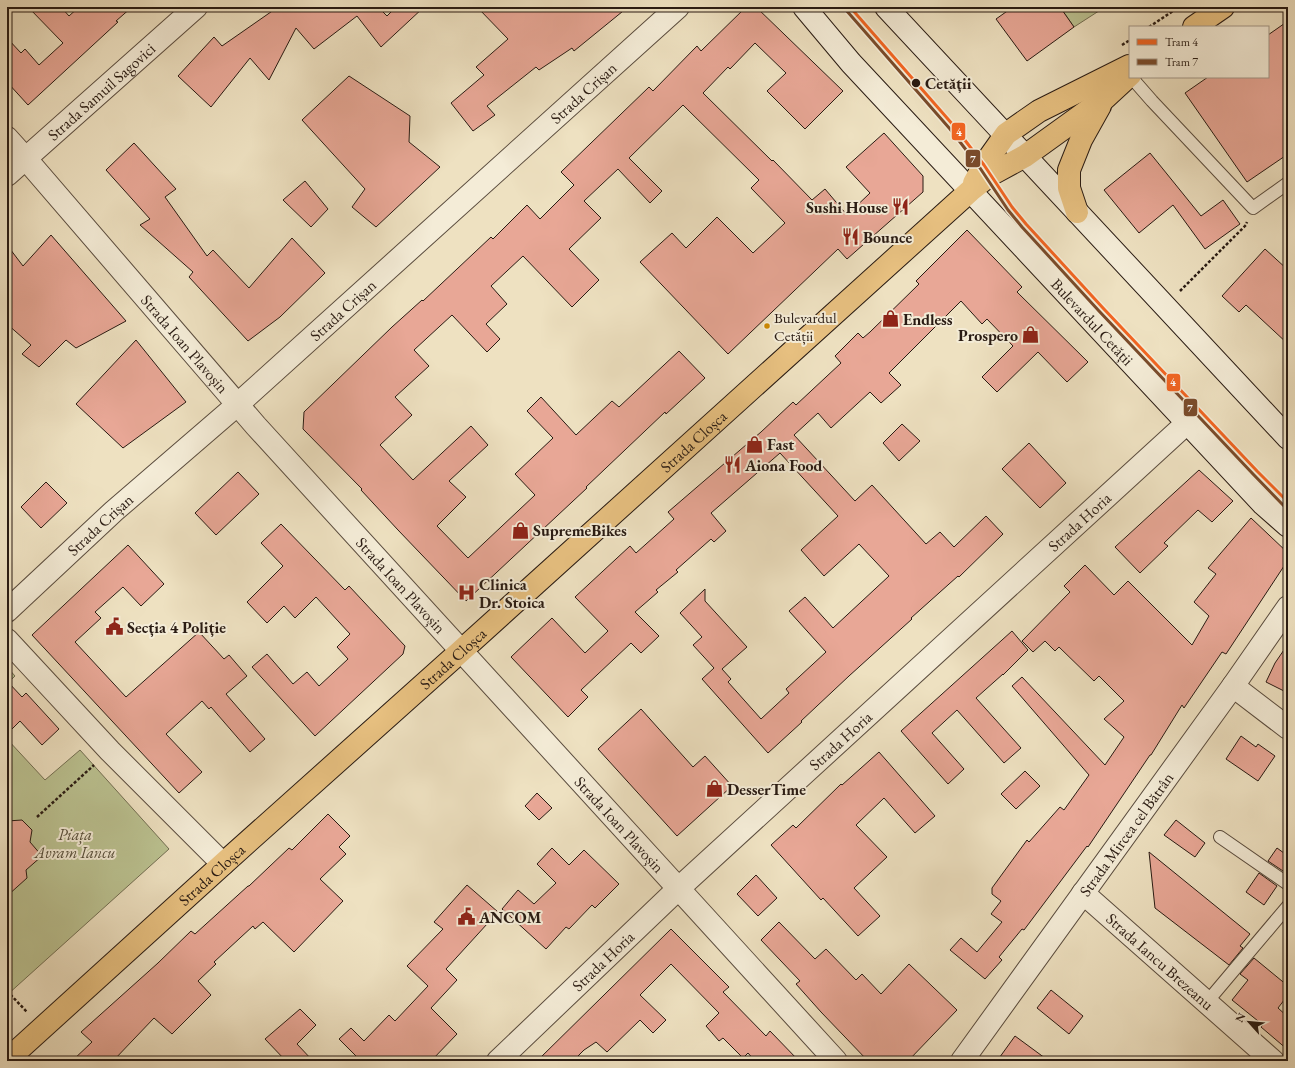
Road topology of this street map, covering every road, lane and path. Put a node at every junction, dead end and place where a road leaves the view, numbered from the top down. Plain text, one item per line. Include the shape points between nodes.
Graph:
1 (196, 7) edge
2 (678, 7) edge
3 (804, 7) edge
4 (886, 7) edge
5 (1179, 7) edge
6 (1223, 7) edge
7 (1150, 26) edge
8 (1195, 26) edge
9 (1129, 66) edge
10 (1129, 77) edge
11 (1132, 78) edge
12 (1104, 99) junction
13 (1006, 134) junction
14 (7, 138) edge
15 (1025, 156) junction
16 (26, 159) junction
17 (7, 176) edge
18 (1288, 183) edge
19 (970, 191) junction
20 (1253, 208) junction
21 (1077, 212) junction
22 (1179, 291) dead end
23 (237, 405) junction
24 (1187, 423) junction
25 (1288, 438) edge
26 (1288, 526) edge
27 (1288, 607) edge
28 (7, 611) edge
29 (7, 640) edge
30 (461, 651) junction
31 (1233, 686) junction
32 (1288, 728) edge
33 (110, 751) junction
34 (37, 817) dead end
35 (1220, 837) dead end
36 (223, 864) junction
37 (1288, 884) edge
38 (679, 888) junction
39 (1083, 893) junction
40 (1288, 906) edge
41 (7, 991) edge
42 (1207, 1002) junction
43 (42, 1028) junction
44 (7, 1060) edge
45 (498, 1061) edge
46 (836, 1061) edge
47 (962, 1061) edge
48 (1273, 1061) edge

1 - 16 street, Strada Samuil Sagovici
2 - 23 street, Strada Crișan
3 - 19 street, Bulevardul Cetății via 851,63
4 - 13 street
5 - 7 path
6 - 8 main road
9 - 13 main road via 1039,111
10 - 12 main road
11 - 20 lane
12 - 15 main road, Strada Cloșca
12 - 21 main road via 1081,140 1069,170 1069,188
13 - 15 street
13 - 19 main road via 984,165
14 - 16 street, Strada Ioan Plavoșin
15 - 19 main road, Strada Cloșca via 990,175
15 - 21 street
16 - 17 street, Strada Samuil Sagovici
16 - 23 street, Strada Ioan Plavoșin
18 - 20 lane
19 - 24 street, Bulevardul Cetății
19 - 30 main road, Strada Cloșca
20 - 22 path via 1246,225
21 - 25 street
23 - 28 street, Strada Crișan via 114,512
23 - 30 street, Strada Ioan Plavoșin
24 - 26 street, Bulevardul Cetății via 1263,504
24 - 38 street, Strada Horia
27 - 31 street, Strada Mircea cel Bătrân
29 - 33 street
30 - 36 main road, Strada Cloșca
30 - 38 street, Strada Ioan Plavoșin
31 - 32 street
31 - 39 street, Strada Mircea cel Bătrân
33 - 34 path
33 - 36 street
35 - 37 lane
36 - 43 main road, Strada Cloșca
38 - 45 street, Strada Horia
38 - 46 street, Strada Ioan Plavoșin
39 - 42 street, Strada Iancu Brezeanu
39 - 47 street, Strada Mircea cel Bătrân
40 - 42 lane
41 - 43 path
42 - 48 street, Strada Iancu Brezeanu
43 - 44 main road, Strada Cloșca

